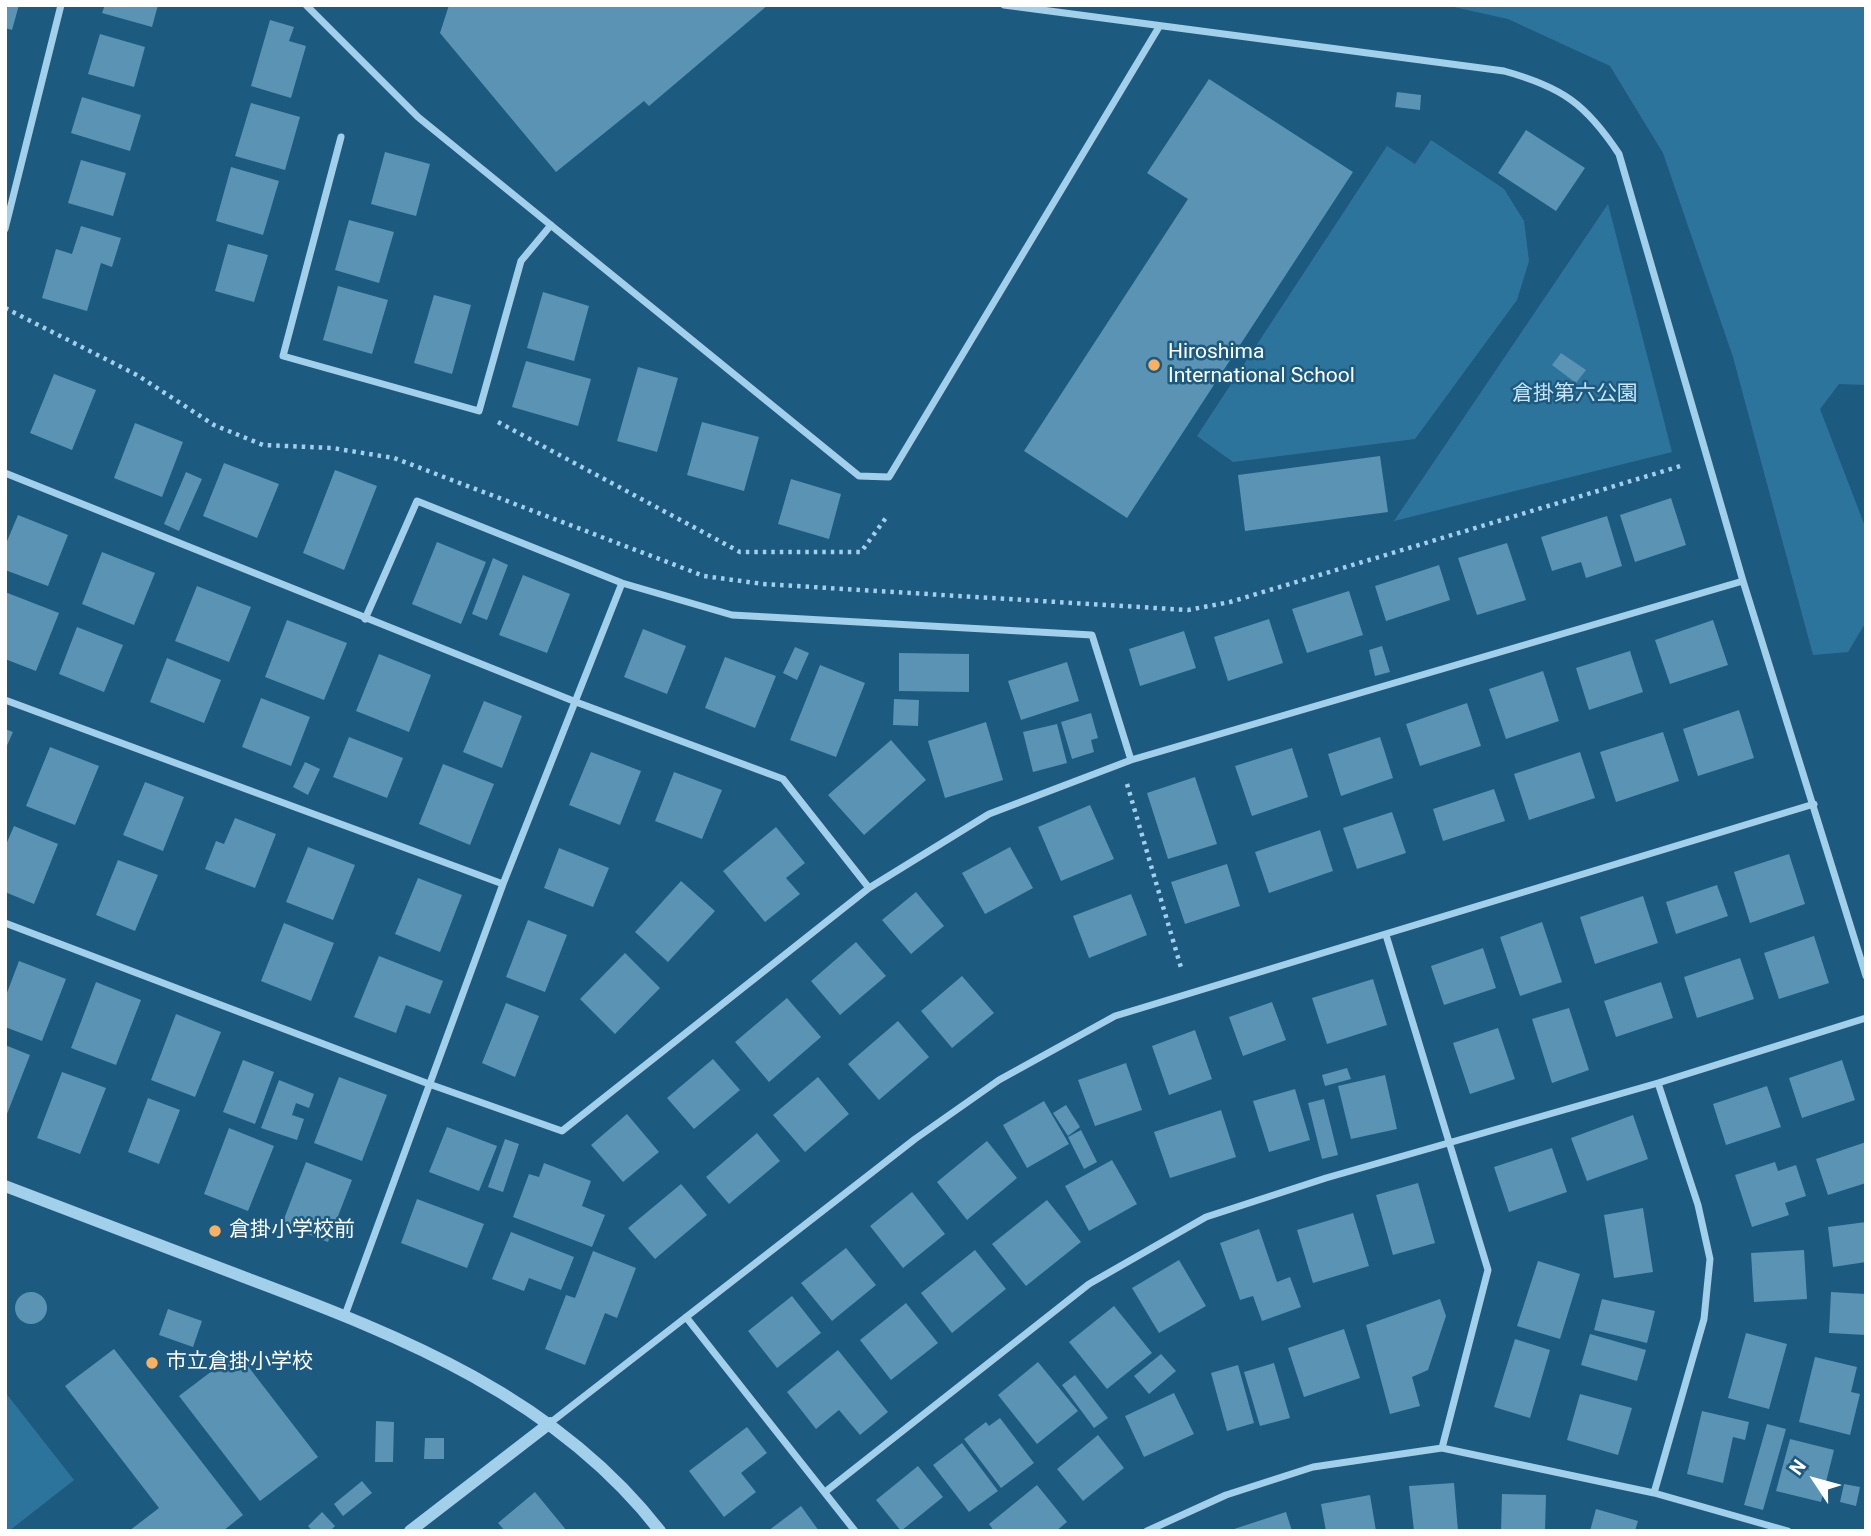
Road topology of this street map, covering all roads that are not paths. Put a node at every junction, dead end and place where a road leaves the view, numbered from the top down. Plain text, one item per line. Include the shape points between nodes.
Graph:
1 (61, 5) edge
2 (306, 5) edge
3 (1004, 5) edge
4 (1159, 27) junction
5 (341, 137) dead end
6 (551, 225) junction
7 (5, 229) edge
8 (5, 473) edge
9 (1743, 581) junction
10 (622, 583) junction
11 (365, 619) junction
12 (5, 700) edge
13 (576, 702) junction
14 (1131, 760) junction
15 (1814, 804) junction
16 (503, 884) junction
17 (869, 888) junction
18 (5, 923) edge
19 (1386, 935) junction
20 (1866, 976) edge
21 (1866, 1018) edge
22 (1658, 1083) junction
23 (429, 1084) junction
24 (1449, 1142) junction
25 (5, 1186) edge
26 (345, 1315) junction
27 (685, 1317) junction
28 (550, 1423) junction
29 (1442, 1448) junction
30 (825, 1492) junction
31 (1654, 1493) junction
32 (410, 1531) edge
33 (660, 1531) edge
34 (855, 1531) edge
35 (1147, 1531) edge
36 (1788, 1531) edge

1 - 7 street
2 - 6 street via 418,117
3 - 4 street
4 - 6 street via 889,477 859,475
4 - 9 street via 1504,71 1542,81 1575,100 1619,154
5 - 6 street via 283,356 479,411 521,261
8 - 11 street
9 - 14 street
9 - 15 street
10 - 11 street via 416,501
10 - 13 street
10 - 14 street via 732,615 1092,635
11 - 13 street
12 - 16 street
13 - 16 street
13 - 17 street via 783,779
14 - 17 street via 989,814
15 - 19 street
15 - 20 street
16 - 23 street
17 - 23 street via 562,1131
18 - 23 street
19 - 24 street
19 - 27 street via 1115,1016 989,1087
21 - 22 street
22 - 24 street
22 - 31 street via 1698,1205 1710,1259 1704,1319
23 - 26 street
24 - 29 street via 1488,1270
24 - 30 street via 1206,1217 1089,1284
25 - 26 street
26 - 28 street via 449,1360
27 - 28 street
27 - 30 street
28 - 32 street
28 - 33 street via 633,1496
29 - 31 street
29 - 35 street via 1313,1466 1226,1495
30 - 34 street
31 - 36 street

